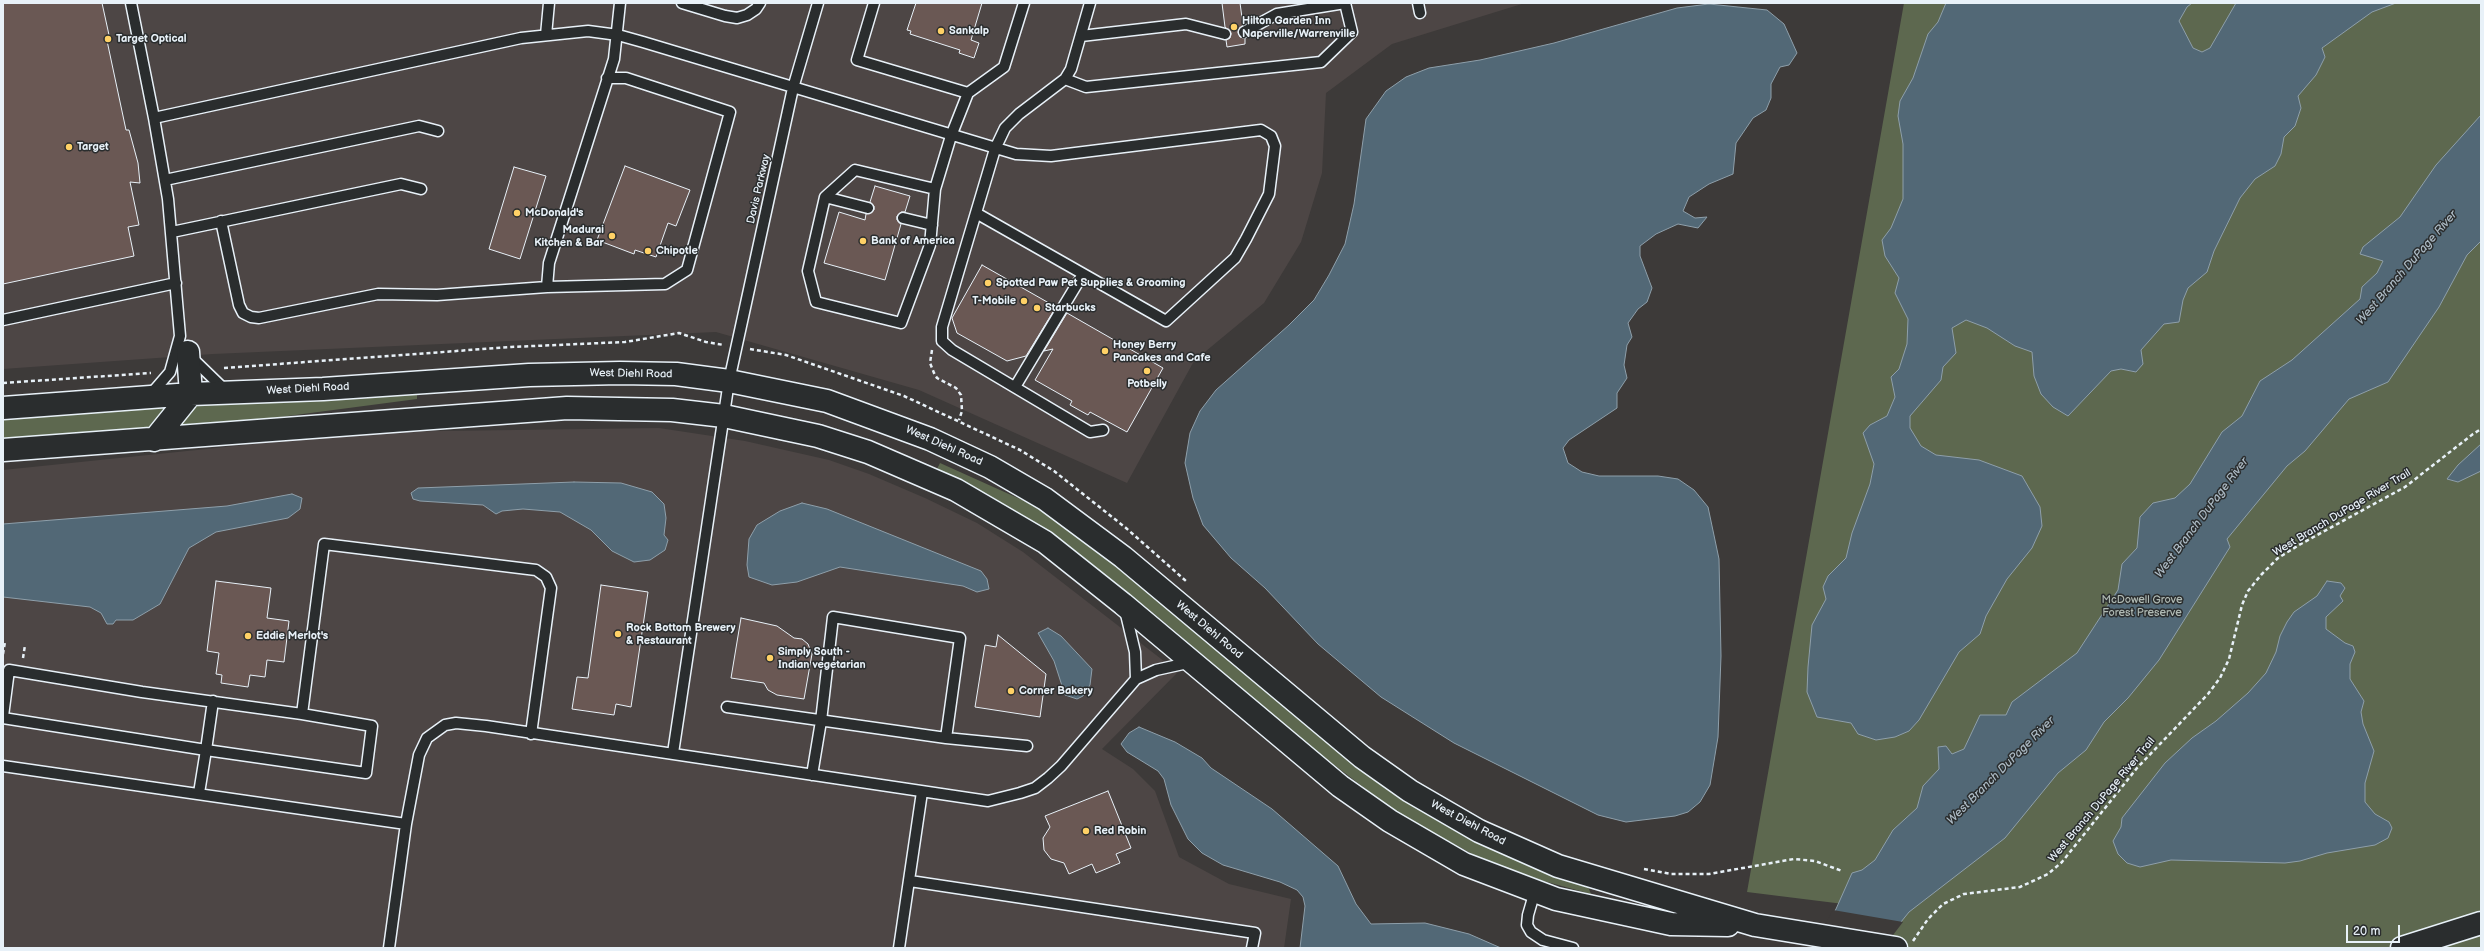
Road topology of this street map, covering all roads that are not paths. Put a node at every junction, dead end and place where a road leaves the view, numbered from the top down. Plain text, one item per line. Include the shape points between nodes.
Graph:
1 (131, 3) edge
2 (549, 3) edge
3 (620, 3) edge
4 (682, 3) edge
5 (760, 3) edge
6 (818, 3) edge
7 (874, 3) edge
8 (1024, 3) edge
9 (1090, 3) edge
10 (1244, 32) dead end
11 (1226, 34) dead end
12 (546, 35) junction
13 (618, 35) junction
14 (1081, 36) junction
15 (607, 78) junction
16 (1064, 79) junction
17 (793, 88) junction
18 (968, 93) junction
19 (154, 118) junction
20 (438, 131) dead end
21 (951, 136) junction
22 (996, 149) junction
23 (165, 180) junction
24 (420, 189) dead end
25 (935, 189) junction
26 (825, 197) junction
27 (868, 208) dead end
28 (976, 213) junction
29 (903, 218) dead end
30 (221, 222) junction
31 (932, 225) junction
32 (172, 232) junction
33 (1083, 274) junction
34 (176, 283) junction
35 (547, 287) junction
36 (3, 320) edge
37 (184, 344) junction
38 (729, 381) junction
39 (1015, 387) junction
40 (228, 392) junction
41 (190, 394) junction
42 (147, 397) junction
43 (3, 408) edge
44 (724, 416) junction
45 (1103, 430) dead end
46 (154, 440) junction
47 (3, 450) edge
48 (1123, 604) junction
49 (1192, 662) junction
50 (1136, 679) junction
51 (213, 702) junction
52 (727, 707) dead end
53 (302, 714) junction
54 (3, 717) edge
55 (821, 721) junction
56 (530, 734) junction
57 (946, 738) junction
58 (1027, 746) dead end
59 (206, 750) junction
60 (672, 753) junction
61 (3, 766) edge
62 (812, 775) junction
63 (922, 792) junction
64 (198, 793) junction
65 (406, 824) junction
66 (910, 881) junction
67 (1535, 891) junction
68 (2481, 923) edge
69 (1755, 925) junction
70 (389, 948) edge
71 (899, 948) edge
72 (1252, 948) edge
73 (1573, 948) edge
74 (1896, 948) edge
75 (2402, 948) edge

1 - 19 lane
2 - 12 lane
3 - 13 lane
4 - 5 lane via 737,18 747,15
6 - 17 lane, Davis Parkway
7 - 18 lane via 857,60
8 - 18 lane via 1004,67
9 - 14 lane
10 - 16 lane via 1277,14 1345,3 1352,32 1321,62 1086,87
11 - 14 lane via 1186,24
12 - 13 lane via 588,31
12 - 19 lane via 521,38
13 - 15 lane
13 - 17 lane
14 - 16 lane via 1071,69
15 - 35 lane via 549,263
15 - 35 lane via 626,78 730,112 687,270 665,284
16 - 22 lane via 1018,114 1005,128
17 - 21 lane
17 - 38 lane, Davis Parkway
18 - 21 lane
19 - 23 lane
20 - 23 lane via 419,126
21 - 22 lane
21 - 25 lane
22 - 28 lane
22 - 33 lane via 1016,154 1051,156 1261,130 1271,136 1275,146 1269,194 1246,239 1235,258 1166,321
23 - 32 lane
24 - 30 lane via 401,184
25 - 26 lane via 855,170
25 - 31 lane
26 - 27 lane
26 - 31 lane via 808,271 816,302 901,322 930,245
28 - 33 lane
28 - 39 lane via 942,328 942,341 952,350
29 - 31 lane
30 - 32 lane
30 - 35 lane via 239,305 243,313 251,317 259,318 378,294 437,294
32 - 34 lane
33 - 39 lane
34 - 36 lane
34 - 37 lane
37 - 40 lane via 203,370
37 - 41 street
37 - 42 lane via 161,386
38 - 40 street, West Diehl Road via 676,374 528,375 323,389
38 - 44 lane, Davis Parkway
38 - 69 street, West Diehl Road via 791,392 867,414 990,467 1045,499 1123,557 1356,752 1410,791 1479,832 1558,866
39 - 45 lane via 1090,432
40 - 41 street, West Diehl Road
41 - 42 street, West Diehl Road
41 - 46 street
42 - 43 street, West Diehl Road
44 - 46 street, West Diehl Road via 662,409 567,408
44 - 48 street, West Diehl Road via 840,442 889,460 956,490 1045,542
44 - 60 lane, Davis Parkway
46 - 47 street, West Diehl Road
48 - 49 street, West Diehl Road
48 - 50 lane via 1135,652
49 - 50 lane via 1156,670
49 - 67 street, West Diehl Road via 1340,786 1390,821 1464,864
50 - 63 lane via 1061,766 1035,788 988,800
51 - 53 lane
51 - 54 lane via 9,670
51 - 59 lane
52 - 55 lane
53 - 56 lane via 324,544 536,570 546,577 551,588
53 - 59 lane via 372,726 366,773
54 - 59 lane
55 - 57 lane
55 - 57 lane via 833,617 960,638
55 - 62 lane
56 - 60 lane
56 - 65 lane via 456,723 438,728 427,738 419,755
57 - 58 lane
59 - 64 lane
60 - 62 lane
61 - 64 lane
62 - 63 lane
63 - 66 lane
64 - 65 lane
65 - 70 lane
66 - 71 lane
66 - 72 lane via 1255,933
67 - 69 street, West Diehl Road via 1556,899 1670,924
67 - 73 lane via 1527,924 1531,932 1543,940
68 - 75 street
69 - 74 street, West Diehl Road

